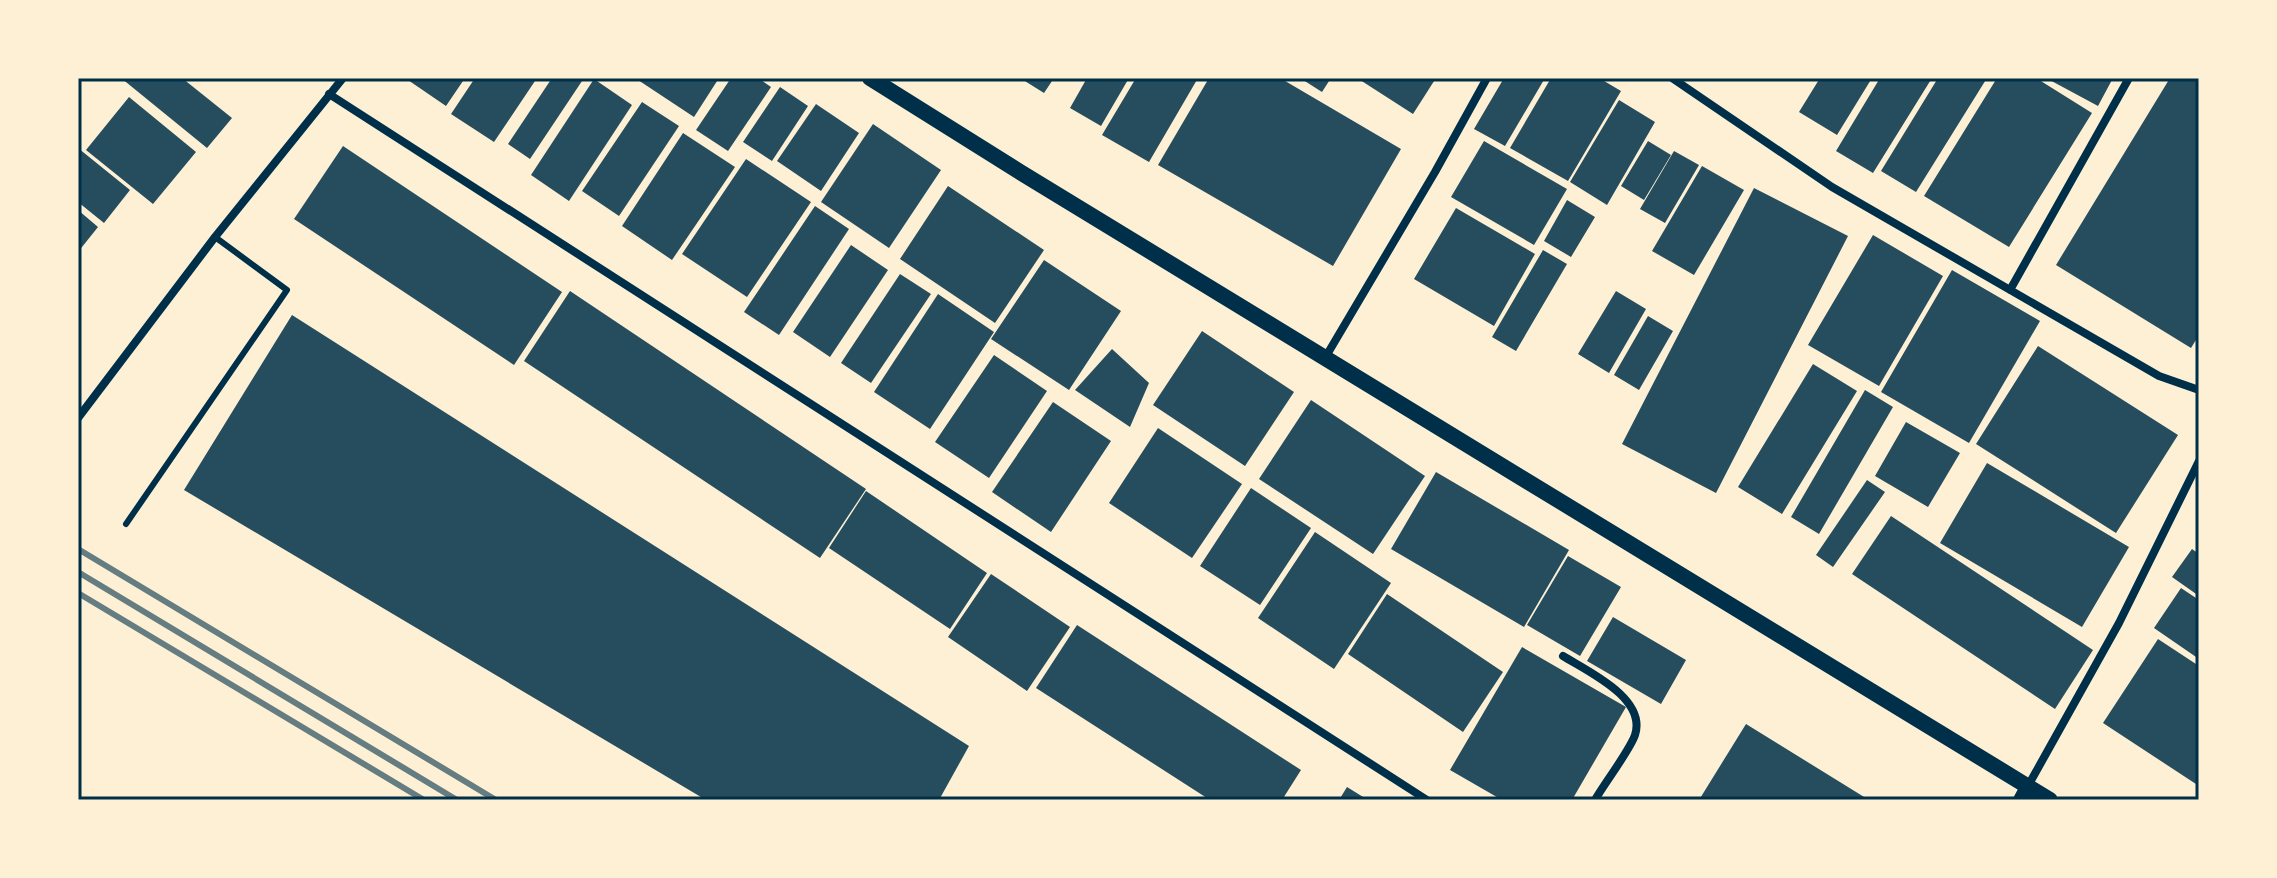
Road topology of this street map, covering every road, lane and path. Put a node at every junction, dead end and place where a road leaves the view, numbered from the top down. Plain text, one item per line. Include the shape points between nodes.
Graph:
1 (343, 78) edge
2 (870, 78) edge
3 (1487, 78) edge
4 (1672, 78) edge
5 (2129, 78) edge
6 (329, 94) junction
7 (215, 237) junction
8 (2010, 290) junction
9 (1325, 358) junction
10 (2199, 390) edge
11 (78, 418) edge
12 (2199, 461) edge
13 (126, 524) dead end
14 (1563, 656) dead end
15 (2024, 793) edge
16 (1427, 800) edge
17 (1595, 800) edge
18 (2050, 800) edge

1 - 6 street
2 - 9 main road
3 - 9 street
4 - 8 street via 1832,187
5 - 8 street
6 - 7 street
6 - 16 street
7 - 11 street
7 - 13 lane via 287,290
8 - 10 street via 2159,376
9 - 15 main road
12 - 15 street via 2119,623
14 - 17 street via 1616,690 1635,717 1635,734
15 - 18 main road

